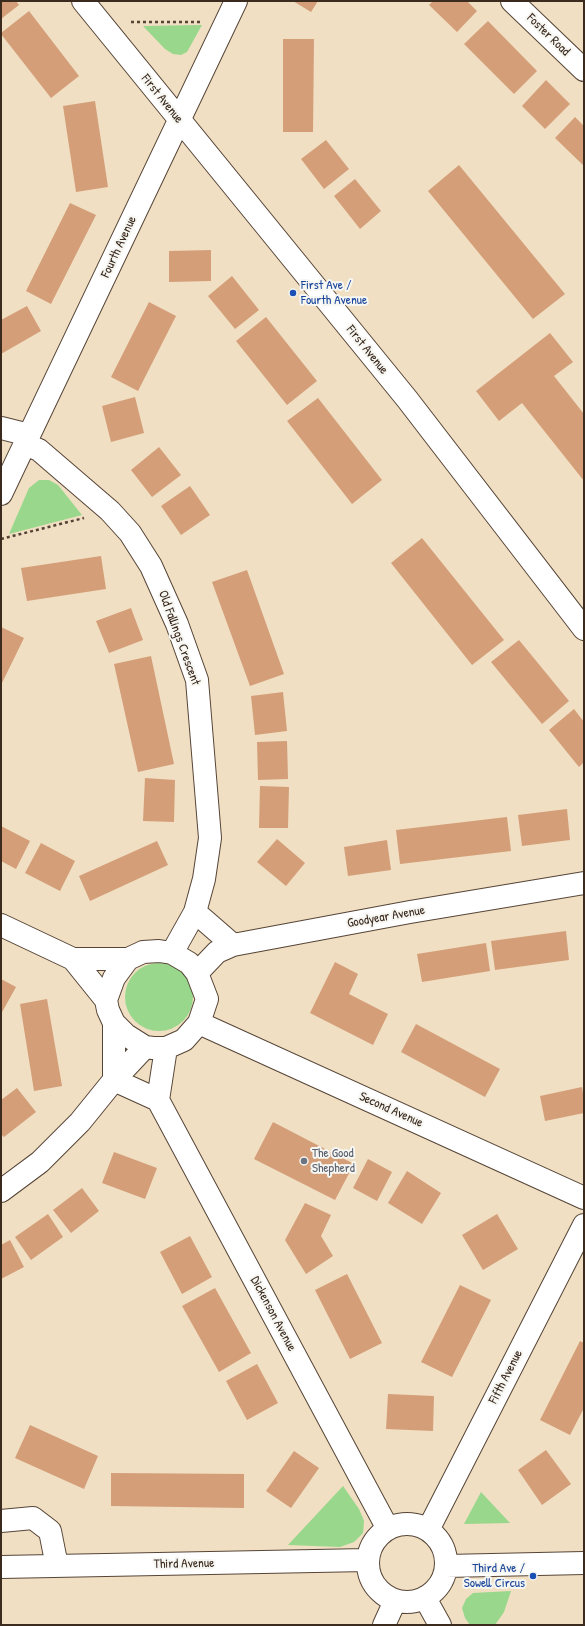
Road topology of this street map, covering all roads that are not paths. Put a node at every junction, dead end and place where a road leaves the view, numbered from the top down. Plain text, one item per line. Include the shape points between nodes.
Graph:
1 (83, 1) edge
2 (236, 1) edge
3 (512, 1) edge
4 (584, 70) edge
5 (179, 120) junction
6 (1, 428) edge
7 (27, 440) junction
8 (1, 494) edge
9 (584, 629) edge
10 (584, 883) edge
11 (195, 912) junction
12 (1, 925) edge
13 (233, 945) junction
14 (172, 953) junction
15 (73, 959) junction
16 (128, 959) junction
17 (197, 973) junction
18 (106, 1000) junction
19 (114, 1023) junction
20 (199, 1023) junction
21 (144, 1046) junction
22 (166, 1048) junction
23 (114, 1080) junction
24 (158, 1100) junction
25 (1, 1191) edge
26 (584, 1198) edge
27 (584, 1225) edge
28 (1, 1521) edge
29 (388, 1528) junction
30 (428, 1530) junction
31 (367, 1560) junction
32 (584, 1563) edge
33 (58, 1566) junction
34 (446, 1566) junction
35 (1, 1567) edge
36 (425, 1598) junction
37 (395, 1601) junction
38 (384, 1625) edge
39 (440, 1625) edge

1 - 5 street, First Avenue
2 - 5 street, Fourth Avenue
3 - 4 street, Foster Road
5 - 7 street, Fourth Avenue
5 - 9 street, First Avenue via 407,399
6 - 7 street, Old Fallings Crescent
7 - 8 street, Fourth Avenue
7 - 11 street, Old Fallings Crescent via 110,511 130,533 151,566 177,624 197,680 210,838 204,879
10 - 13 street, Goodyear Avenue
11 - 13 street
11 - 14 street, Old Fallings Crescent
12 - 15 street
13 - 17 street, Goodyear Avenue via 217,952
14 - 16 street via 143,952
14 - 17 street via 189,963
15 - 16 street
15 - 18 street
16 - 18 street via 114,978
17 - 20 street via 206,999
18 - 19 street
19 - 21 street via 126,1035
19 - 23 street
20 - 22 street via 184,1040
20 - 26 street, Second Avenue
21 - 22 street
21 - 23 street
22 - 24 street
23 - 24 street
23 - 25 street via 80,1122 40,1162
24 - 29 street, Dickenson Avenue
27 - 30 street, Fifth Avenue
28 - 33 street via 33,1518 50,1531
29 - 30 street via 408,1524
29 - 31 street via 378,1536 370,1548
30 - 34 street via 442,1545 446,1555
31 - 33 street, Third Avenue
31 - 37 street via 368,1574 374,1586 383,1596
32 - 34 street
33 - 35 street, Third Avenue
34 - 36 street via 443,1579 436,1590
36 - 37 street via 416,1602
36 - 39 street
37 - 38 street

